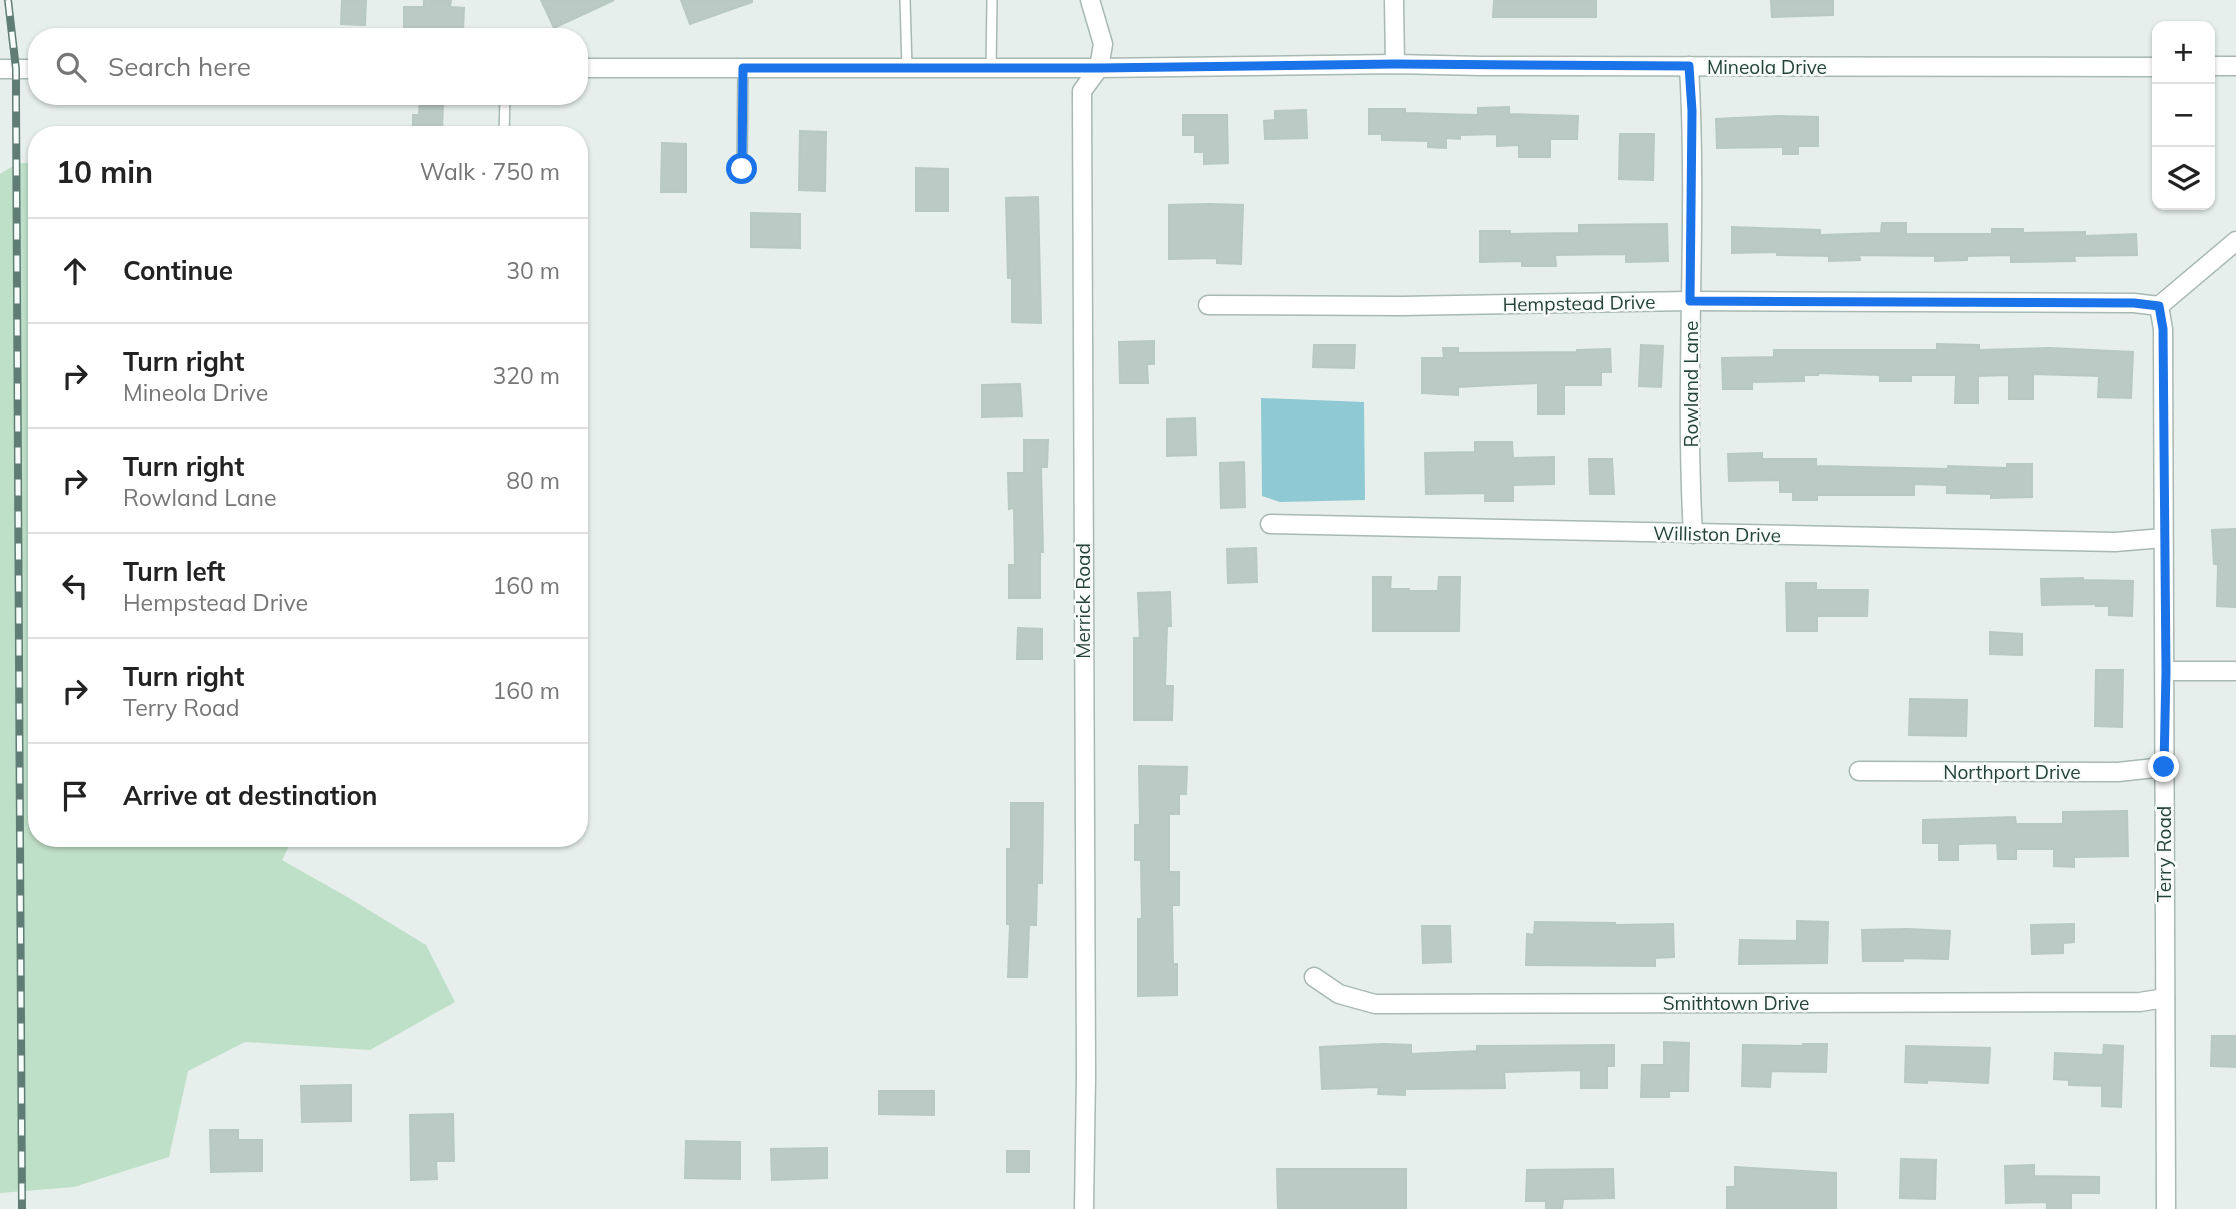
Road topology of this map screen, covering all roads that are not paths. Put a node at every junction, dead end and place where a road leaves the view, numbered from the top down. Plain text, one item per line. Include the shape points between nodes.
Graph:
1 (905, 0) edge
2 (992, 0) edge
3 (1090, 0) edge
4 (1394, 0) edge
5 (1395, 64) junction
6 (1689, 66) junction
7 (2152, 66) edge
8 (2215, 66) edge
9 (2236, 66) edge
10 (588, 68) edge
11 (743, 68) junction
12 (907, 68) junction
13 (991, 68) junction
14 (1099, 68) junction
15 (0, 69) edge
16 (28, 69) edge
17 (505, 105) edge
18 (504, 126) edge
19 (742, 169) dead end
20 (2236, 241) edge
21 (1690, 301) junction
22 (1208, 305) dead end
23 (2159, 306) junction
24 (1270, 524) dead end
25 (1693, 534) junction
26 (2163, 538) junction
27 (2166, 671) junction
28 (2236, 671) edge
29 (2164, 767) junction
30 (1859, 771) dead end
31 (1314, 977) dead end
32 (2165, 998) junction
33 (1084, 1209) edge
34 (2166, 1209) edge

1 - 12 lane
2 - 13 lane
3 - 14 street, Merrick Road via 1102,44
4 - 5 street
5 - 6 street, Mineola Drive
5 - 14 street, Mineola Drive
6 - 7 street, Mineola Drive
6 - 21 street, Rowland Lane
8 - 9 street
10 - 11 street, Mineola Drive
11 - 12 street, Mineola Drive
11 - 19 lane
12 - 13 street, Mineola Drive
13 - 14 street, Mineola Drive
14 - 33 street, Merrick Road via 1082,91
15 - 16 street
17 - 18 lane
20 - 23 street
21 - 22 street, Hempstead Drive
21 - 23 street, Hempstead Drive
21 - 25 street, Rowland Lane
23 - 26 street, Terry Road via 2163,329
24 - 25 street, Williston Drive
25 - 26 street, Williston Drive via 2115,542
26 - 27 street, Terry Road
27 - 28 street
27 - 29 street, Terry Road
29 - 30 street, Northport Drive via 2118,772
29 - 32 street, Terry Road
31 - 32 street, Smithtown Drive via 1339,994 1375,1004 2140,1002
32 - 34 street, Terry Road

